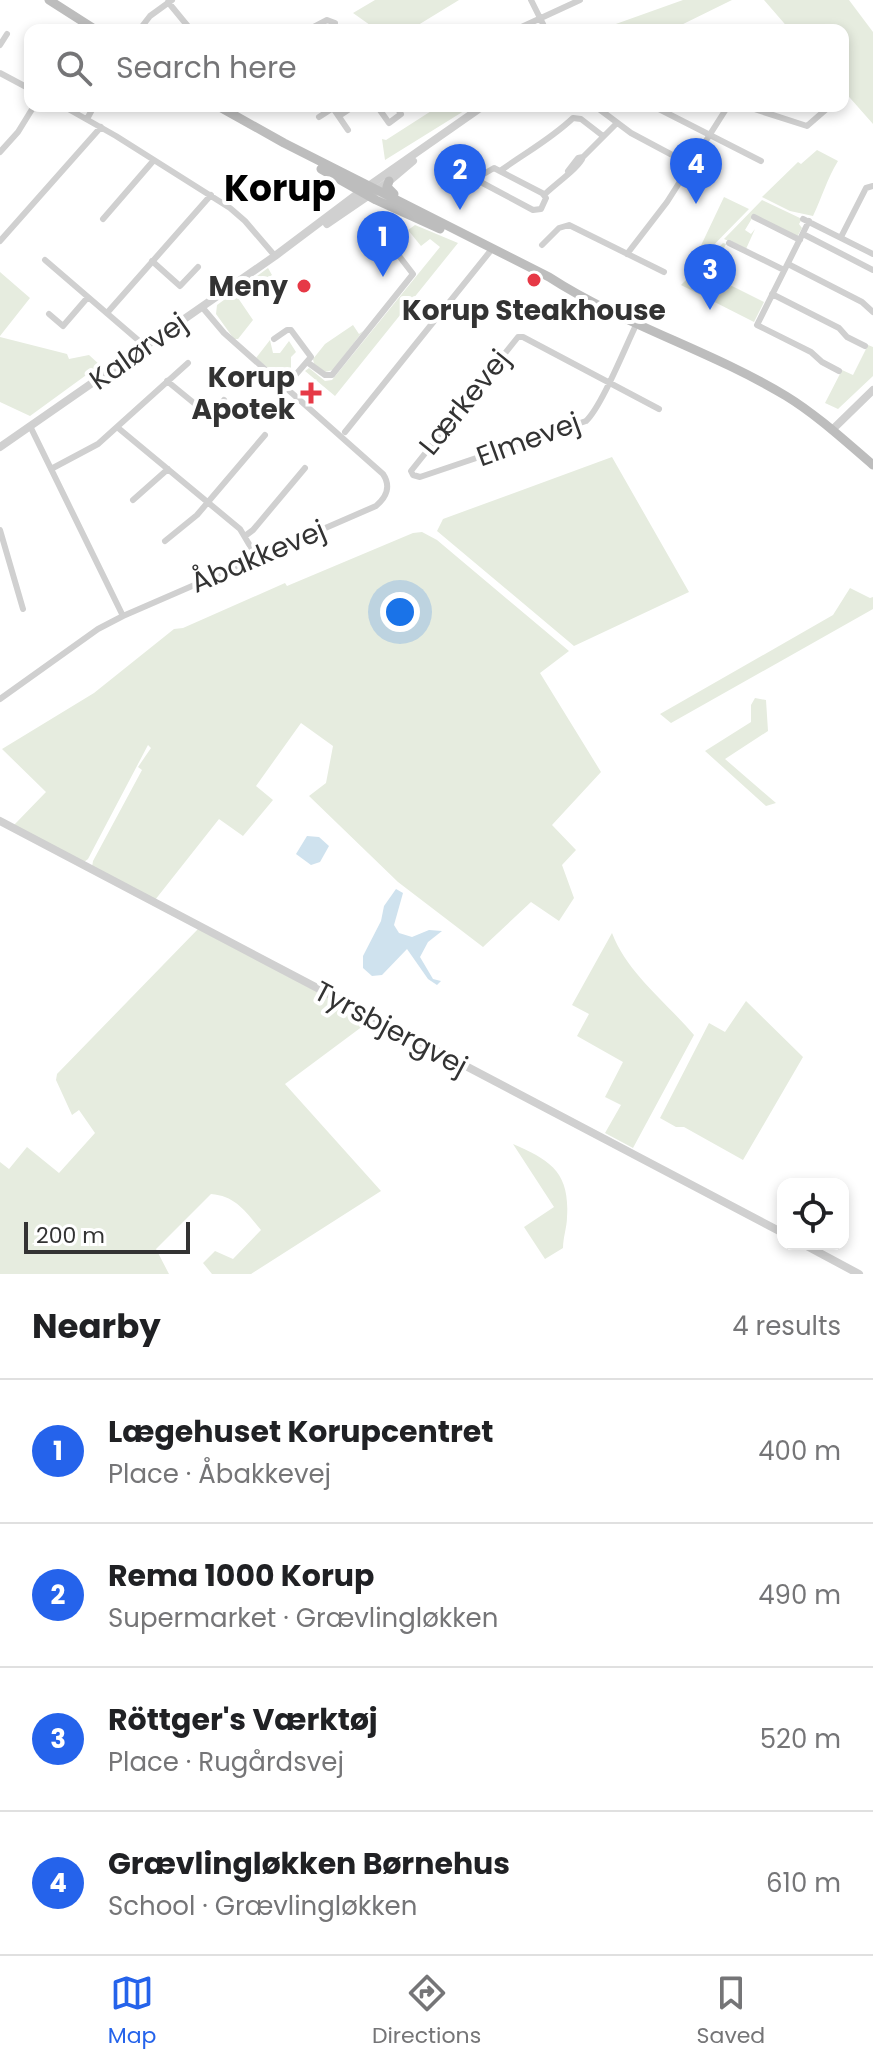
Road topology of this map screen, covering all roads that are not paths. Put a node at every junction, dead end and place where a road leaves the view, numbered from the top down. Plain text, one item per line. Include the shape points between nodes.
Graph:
1 (49, 0) edge
2 (531, 0) edge
3 (580, 0) edge
4 (170, 1) edge
5 (539, 17) junction
6 (335, 23) dead end
7 (87, 24) edge
8 (144, 24) edge
9 (187, 24) edge
10 (319, 24) edge
11 (526, 24) edge
12 (543, 24) edge
13 (7, 34) dead end
14 (0, 45) edge
15 (0, 73) edge
16 (24, 86) edge
17 (30, 112) edge
18 (74, 112) edge
19 (91, 112) edge
20 (229, 112) edge
21 (327, 112) edge
22 (336, 112) edge
23 (345, 112) edge
24 (381, 112) edge
25 (400, 112) edge
26 (474, 112) edge
27 (603, 112) edge
28 (665, 112) edge
29 (724, 112) edge
30 (764, 112) edge
31 (823, 112) edge
32 (339, 116) junction
33 (319, 117) dead end
34 (87, 119) junction
35 (617, 123) junction
36 (101, 127) junction
37 (348, 130) dead end
38 (710, 135) junction
39 (440, 136) junction
40 (603, 136) junction
41 (284, 143) junction
42 (0, 152) edge
43 (154, 160) junction
44 (761, 161) dead end
45 (691, 165) junction
46 (500, 171) junction
47 (475, 179) junction
48 (389, 181) junction
49 (873, 186) edge
50 (369, 191) junction
51 (468, 192) dead end
52 (211, 195) junction
53 (544, 195) junction
54 (416, 210) junction
55 (754, 217) dead end
56 (103, 219) dead end
57 (440, 223) junction
58 (801, 237) junction
59 (841, 237) junction
60 (386, 239) dead end
61 (0, 241) edge
62 (729, 243) dead end
63 (542, 245) dead end
64 (491, 250) junction
65 (627, 254) junction
66 (873, 254) edge
67 (275, 256) junction
68 (45, 260) dead end
69 (152, 261) junction
70 (198, 267) dead end
71 (786, 267) junction
72 (873, 270) edge
73 (664, 272) dead end
74 (772, 294) junction
75 (88, 297) junction
76 (202, 307) junction
77 (873, 312) edge
78 (107, 313) junction
79 (49, 314) dead end
80 (637, 323) junction
81 (274, 339) dead end
82 (138, 340) dead end
83 (865, 346) dead end
84 (307, 362) junction
85 (188, 363) dead end
86 (839, 371) dead end
87 (167, 381) junction
88 (608, 383) junction
89 (285, 387) junction
90 (873, 390) edge
91 (224, 400) dead end
92 (659, 409) dead end
93 (30, 426) junction
94 (117, 427) junction
95 (346, 427) dead end
96 (832, 430) junction
97 (265, 435) dead end
98 (0, 447) edge
99 (873, 465) edge
100 (305, 468) dead end
101 (51, 469) junction
102 (168, 469) junction
103 (411, 474) joint
104 (133, 500) dead end
105 (208, 503) junction
106 (0, 530) edge
107 (245, 536) junction
108 (165, 541) dead end
109 (256, 556) junction
110 (23, 609) dead end
111 (123, 616) junction
112 (0, 699) edge
113 (0, 821) edge
114 (777, 1230) edge
115 (814, 1250) edge
116 (859, 1274) edge

1 - 7 main road
2 - 5 street
3 - 5 street
4 - 8 street
4 - 9 street
5 - 11 street
5 - 12 street
6 - 10 street
13 - 14 street
15 - 16 street
17 - 42 street
18 - 34 street
19 - 34 street
20 - 41 main road
21 - 33 street
22 - 32 street
23 - 32 street
24 - 25 street via 389,123
26 - 39 street, Kalørvej
27 - 35 street
28 - 38 street
29 - 38 street
30 - 31 street via 807,126
32 - 37 street
34 - 36 street
35 - 40 street
35 - 45 street
36 - 43 street
36 - 61 street
38 - 44 street
38 - 45 street
39 - 48 street, Kalørvej
39 - 50 street, Kalørvej
40 - 46 street via 573,118
40 - 53 street
41 - 50 main road
41 - 50 main road
43 - 52 street
43 - 56 street
45 - 65 street
46 - 47 street via 489,169
46 - 53 street
47 - 51 street
47 - 53 street via 533,210 545,206
48 - 50 street, Kalørvej
48 - 54 main road via 388,189
49 - 59 street via 866,188
50 - 54 main road
50 - 57 main road
50 - 64 main road
50 - 67 street, Kalørvej
52 - 67 street via 245,221
52 - 69 street
54 - 57 main road
55 - 58 street
57 - 64 main road
58 - 59 street via 806,220
58 - 71 street
58 - 72 street
59 - 66 street
60 - 84 street via 413,274 332,375
62 - 71 street
63 - 65 street via 566,225
64 - 80 main road
64 - 95 street
65 - 73 street
67 - 76 street, Kalørvej
68 - 75 street
69 - 70 street via 179,286
69 - 78 street
71 - 74 street
71 - 77 street
74 - 83 street
74 - 86 street via 758,326
75 - 78 street
75 - 79 street via 63,326
76 - 89 street, Åbakkevej
76 - 93 street, Kalørvej
78 - 82 street
80 - 88 street, Elmevej
80 - 96 main road via 778,392
81 - 84 street via 291,330 311,357
84 - 89 street
85 - 87 street
87 - 91 street via 211,417
87 - 94 street
88 - 92 street
88 - 103 street, Elmevej via 584,422 420,477
88 - 103 street, Lærkevej via 518,337 411,467
89 - 109 street, Åbakkevej via 383,474 388,490 376,506
90 - 96 street
93 - 98 street, Kalørvej
93 - 101 street
94 - 101 street via 91,449
94 - 102 street
96 - 99 main road
97 - 105 street
100 - 107 street
101 - 111 street
102 - 104 street
102 - 105 street
105 - 107 street
105 - 108 street
106 - 110 street
107 - 109 street
109 - 111 street, Åbakkevej
111 - 112 street, Åbakkevej
113 - 114 street, Tyrsbjergvej
115 - 116 street

